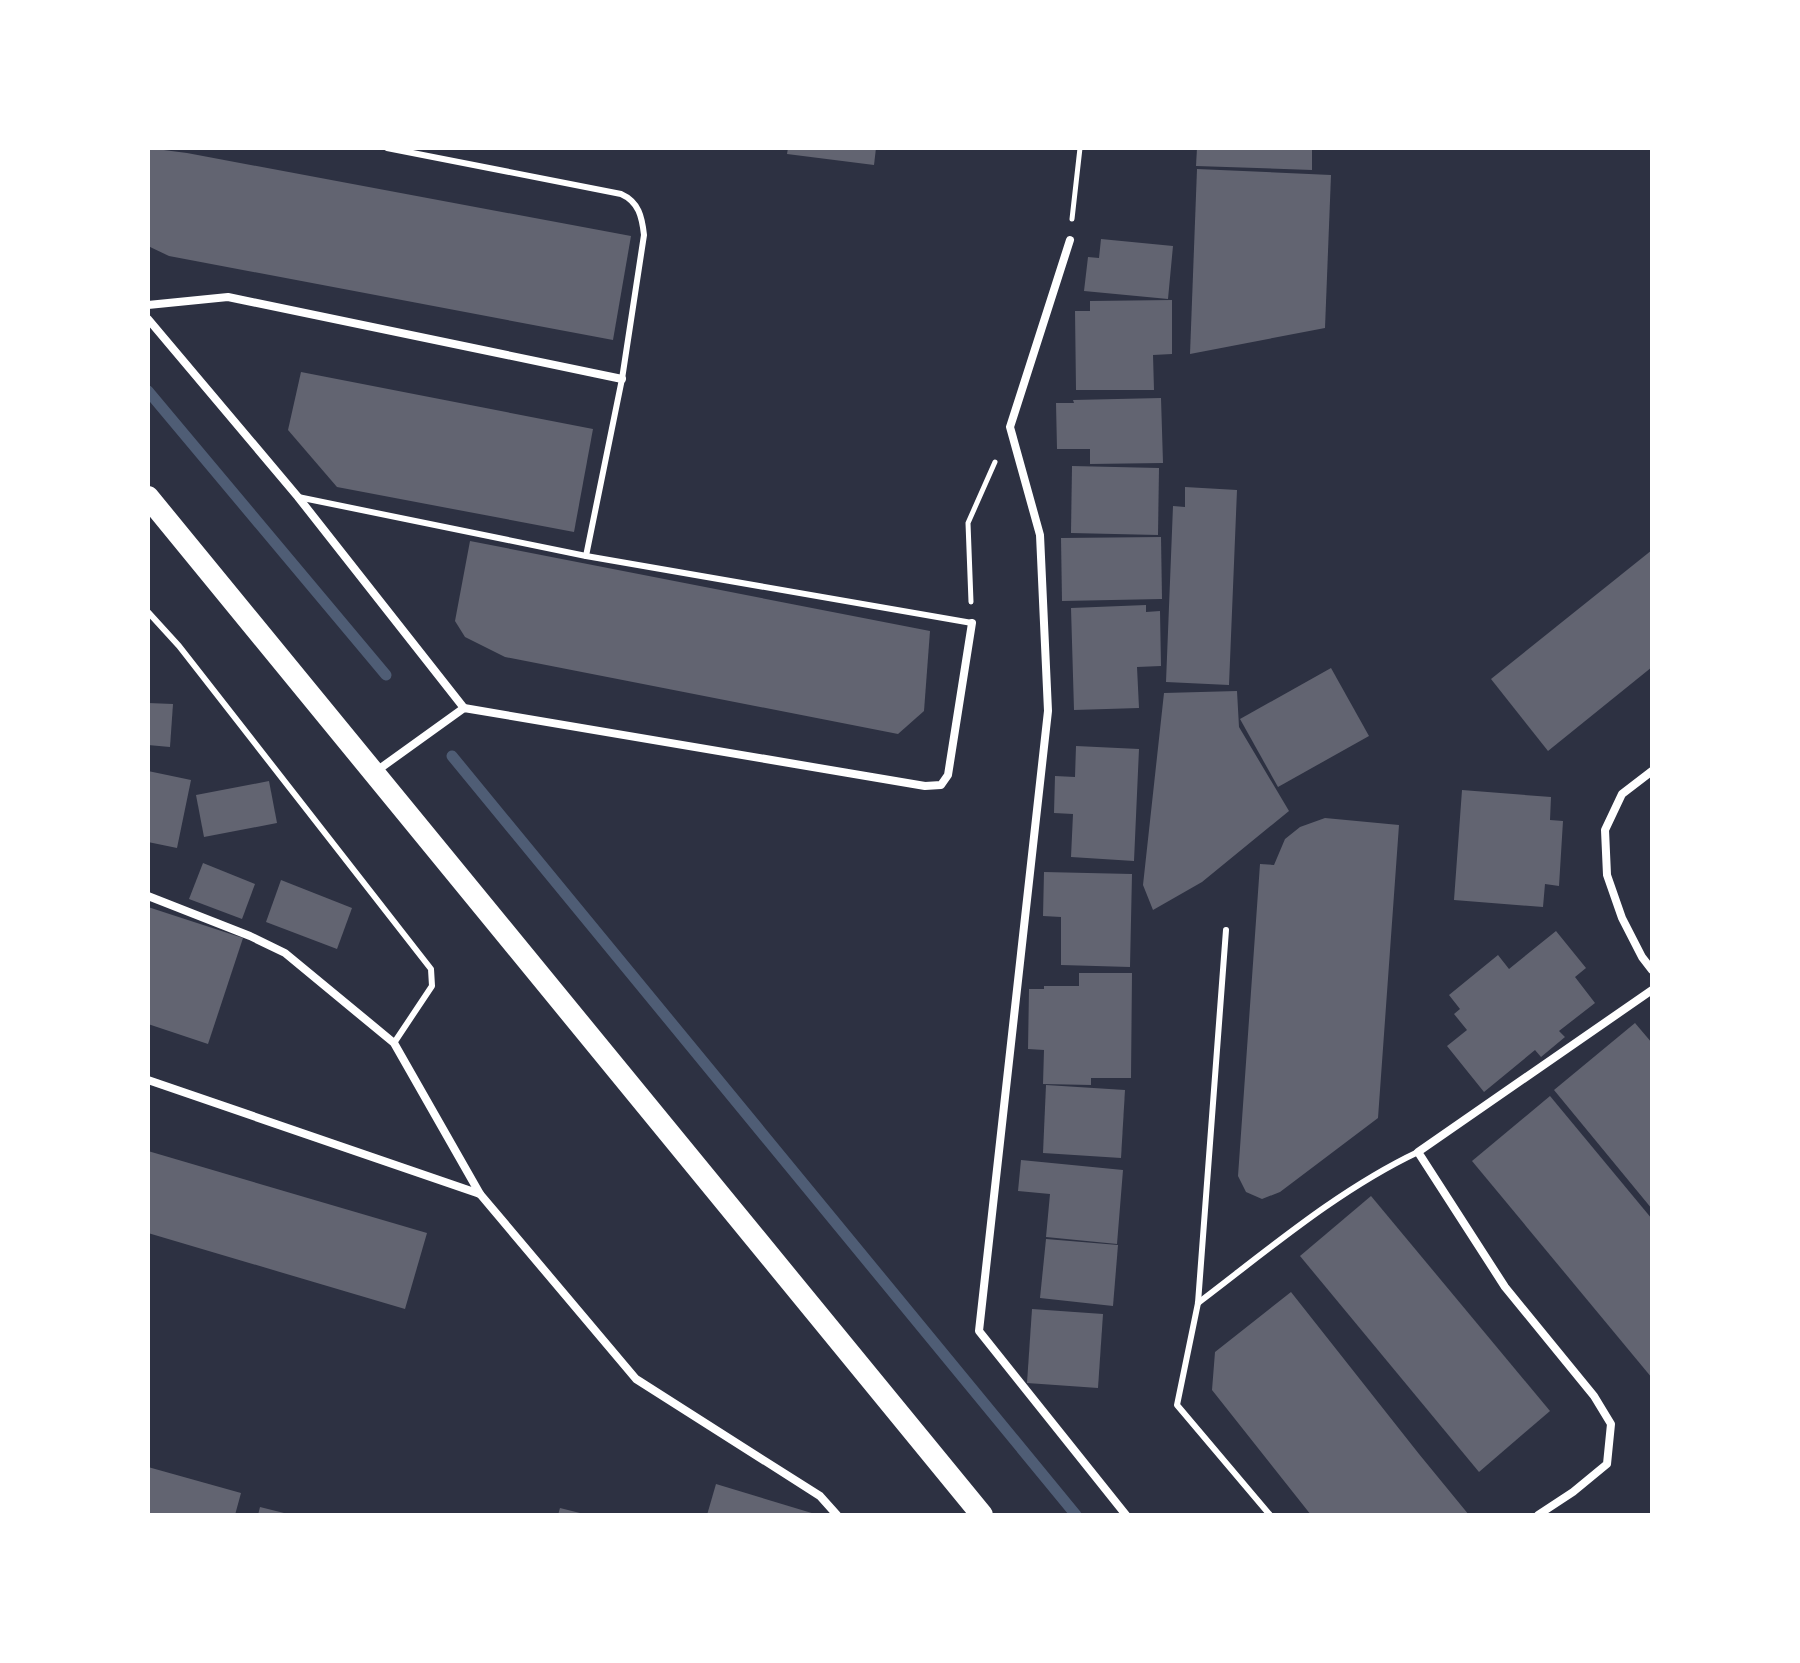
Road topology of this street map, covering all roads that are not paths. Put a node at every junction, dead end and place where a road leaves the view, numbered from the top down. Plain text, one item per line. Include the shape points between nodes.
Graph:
1 (387, 148) edge
2 (1070, 240) road end
3 (148, 305) edge
4 (148, 319) edge
5 (622, 379) junction
6 (148, 497) edge
7 (298, 497) junction
8 (586, 556) junction
9 (148, 612) edge
10 (972, 623) joint
11 (464, 708) junction
12 (1652, 771) edge
13 (374, 773) junction
14 (148, 896) edge
15 (1226, 930) dead end
16 (1652, 970) edge
17 (1652, 990) edge
18 (394, 1043) junction
19 (148, 1080) edge
20 (1418, 1152) junction
21 (480, 1194) junction
22 (1198, 1303) junction
23 (837, 1515) edge
24 (982, 1515) edge
25 (1126, 1515) edge
26 (1270, 1515) edge
27 (1538, 1515) edge

1 - 5 lane via 631,198 644,235
2 - 25 street via 1010,427 1040,535 1048,711 979,1331
3 - 5 street via 228,297
4 - 7 street
5 - 8 lane
6 - 13 highway
7 - 8 lane
7 - 11 street
8 - 10 lane
9 - 18 lane via 431,969 432,986
10 - 11 street via 948,775 941,785
11 - 13 street
12 - 16 street via 1622,794 1605,830 1607,875 1622,918
13 - 24 highway
14 - 18 street via 285,953
15 - 22 lane
17 - 20 street
18 - 21 street
19 - 21 street
20 - 22 lane via 1384,1168
20 - 27 street via 1505,1287 1611,1424 1607,1464
21 - 23 street via 636,1379 820,1496
22 - 26 lane via 1177,1405

